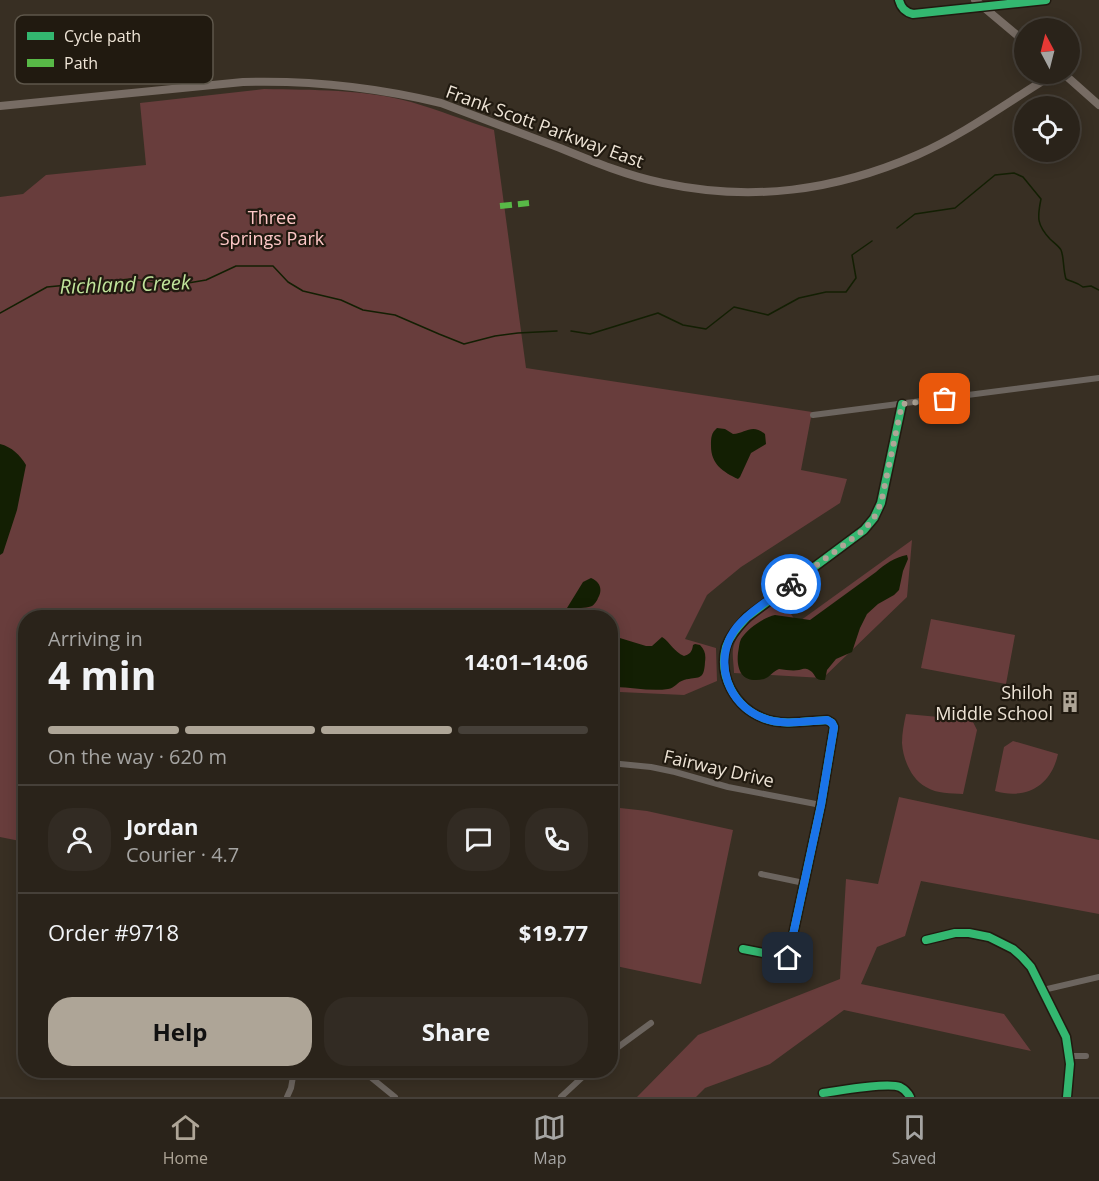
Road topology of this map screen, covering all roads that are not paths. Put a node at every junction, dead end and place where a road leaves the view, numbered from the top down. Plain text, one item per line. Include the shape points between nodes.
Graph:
1 (899, 0) edge
2 (975, 0) edge
3 (1046, 0) edge
4 (983, 6) junction
5 (1014, 32) edge
6 (1038, 84) edge
7 (1075, 84) edge
8 (1099, 105) edge
9 (0, 106) edge
10 (1099, 378) edge
11 (902, 404) junction
12 (813, 415) dead end
13 (618, 765) edge
14 (821, 805) junction
15 (761, 874) dead end
16 (804, 883) junction
17 (926, 940) dead end
18 (743, 949) dead end
19 (1099, 977) edge
20 (1043, 990) junction
21 (651, 1023) dead end
22 (618, 1047) edge
23 (1069, 1056) junction
24 (1086, 1056) dead end
25 (293, 1078) edge
26 (372, 1078) edge
27 (581, 1078) edge
28 (822, 1093) dead end
29 (287, 1097) edge
30 (395, 1097) edge
31 (561, 1097) edge
32 (910, 1097) edge
33 (1067, 1097) edge

1 - 4 street via 905,11 913,14
2 - 4 main road
3 - 4 street
4 - 5 main road
6 - 9 main road, Frank Scott Parkway East via 918,154 838,182 768,193 709,191 663,183 614,170 441,103 313,82 243,82
7 - 8 main road
10 - 11 street
11 - 12 street
11 - 14 street via 881,503 874,518 864,530 747,617 726,647 727,681 735,698 748,711 781,722 832,723
13 - 14 street, Fairway Drive via 651,767
14 - 16 street
15 - 16 street
16 - 18 street via 788,958
17 - 20 street via 955,933 989,937 1022,957
19 - 20 street
20 - 23 street via 1066,1037
21 - 22 street
23 - 24 street
23 - 33 street
25 - 29 street
26 - 30 street
27 - 31 street
28 - 32 street via 889,1085 900,1087

